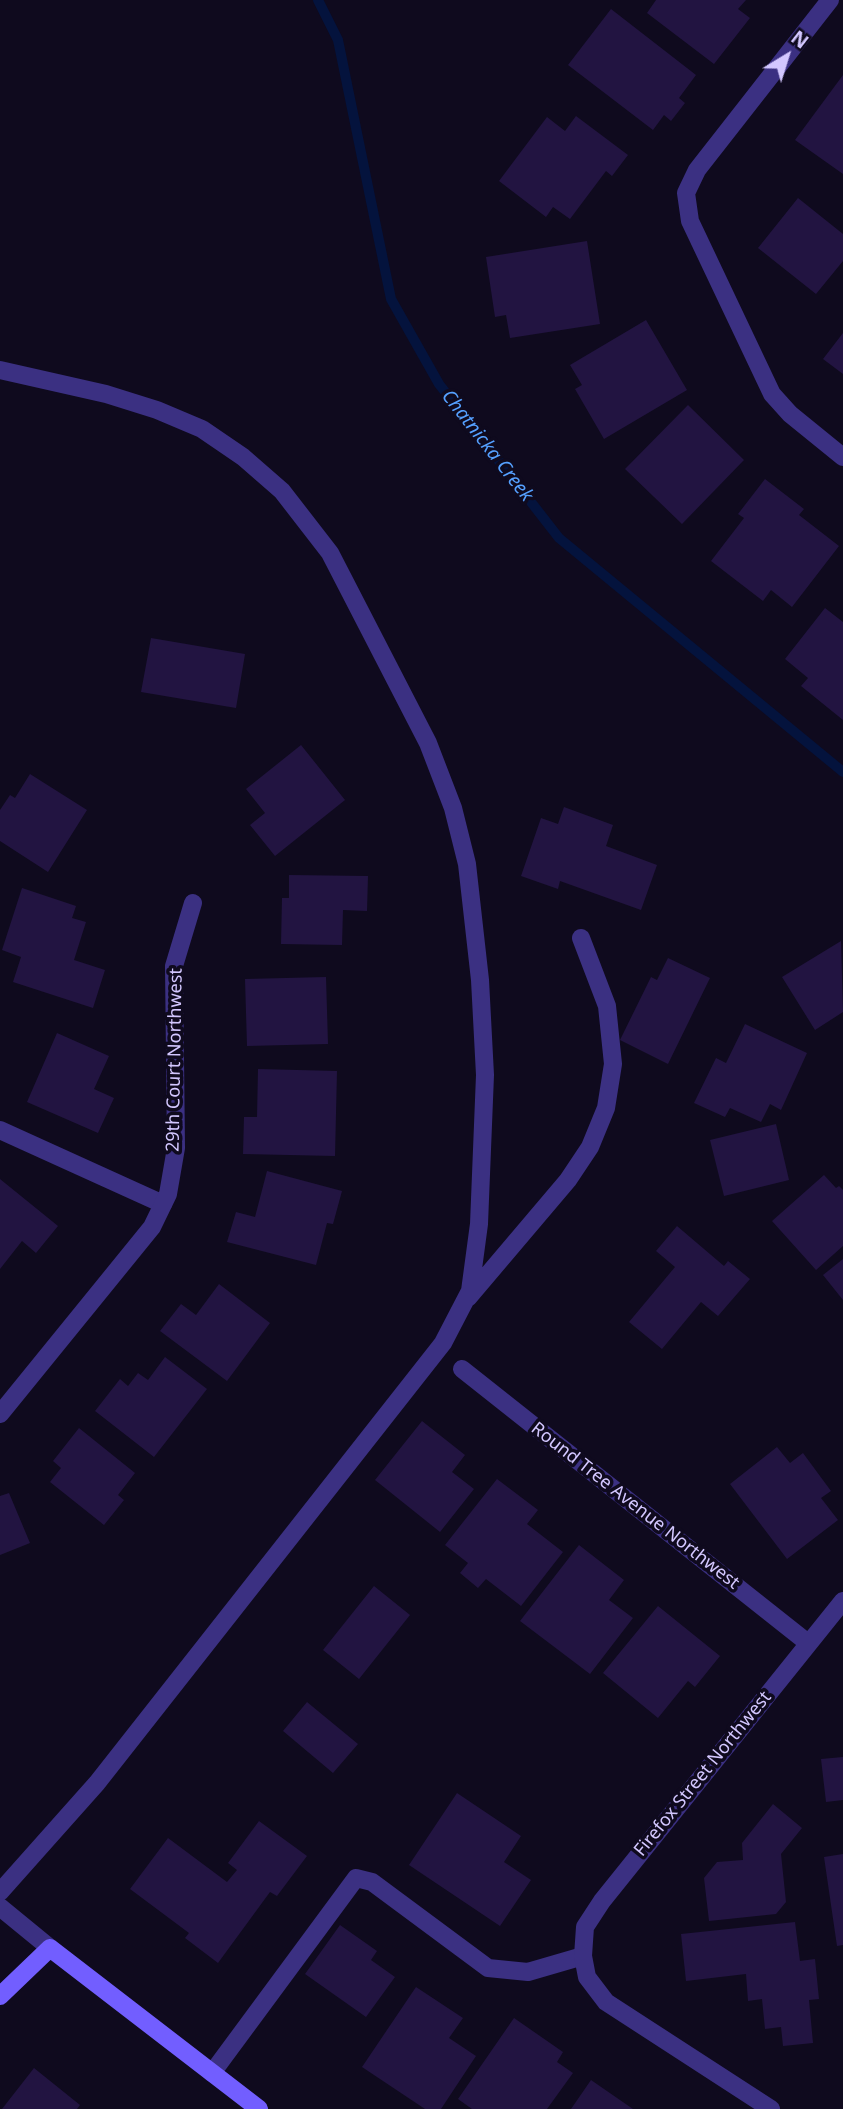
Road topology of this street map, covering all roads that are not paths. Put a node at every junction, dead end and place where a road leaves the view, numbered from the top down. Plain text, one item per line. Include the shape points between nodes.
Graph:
1 (830, 0) edge
2 (0, 370) edge
3 (843, 457) edge
4 (193, 903) dead end
5 (581, 938) dead end
6 (0, 1130) edge
7 (163, 1204) junction
8 (463, 1303) junction
9 (462, 1369) dead end
10 (0, 1414) edge
11 (843, 1601) edge
12 (808, 1643) junction
13 (0, 1892) edge
14 (0, 1907) edge
15 (50, 1948) junction
16 (583, 1956) junction
17 (0, 1996) edge
18 (212, 2073) junction
19 (259, 2109) edge
20 (771, 2109) edge

1 - 3 street via 697,170 686,192 690,221 772,394
2 - 8 street via 106,394 202,429 282,491 330,554 428,743 453,808 467,864 480,980 485,1075 479,1224 470,1291
4 - 7 street, 29th Court Northwest via 174,966 176,1148
5 - 8 street via 607,1006 613,1064 606,1108 590,1147 568,1180
6 - 7 street
7 - 10 street, 29th Court Northwest via 152,1227
8 - 13 street via 443,1343 396,1407 312,1506 97,1783
9 - 12 street, Round Tree Avenue Northwest
11 - 12 street, Firefox Street Northwest
12 - 16 street, Firefox Street Northwest via 602,1901 585,1927
14 - 15 street
15 - 17 main road
15 - 18 main road
16 - 18 street via 528,1972 488,1968 372,1882 356,1878
16 - 20 street via 587,1977 606,2002
18 - 19 main road

